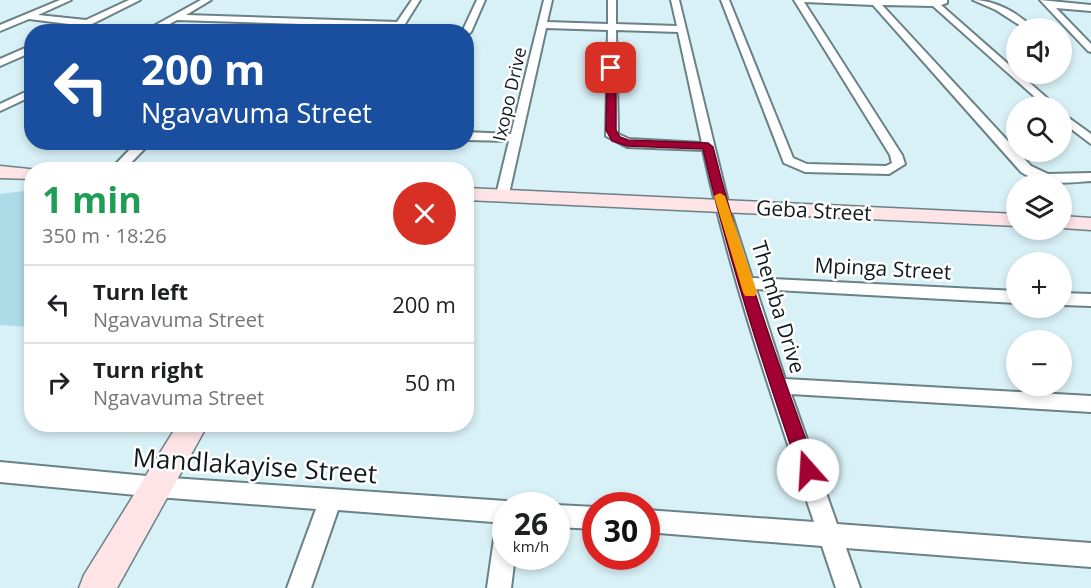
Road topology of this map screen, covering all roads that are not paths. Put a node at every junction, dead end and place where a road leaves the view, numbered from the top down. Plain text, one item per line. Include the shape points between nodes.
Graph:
1 (67, 0) edge
2 (136, 0) edge
3 (207, 0) edge
4 (416, 0) edge
5 (481, 0) edge
6 (548, 0) edge
7 (612, 0) edge
8 (675, 0) edge
9 (725, 0) edge
10 (798, 0) edge
11 (803, 0) edge
12 (948, 0) edge
13 (977, 0) edge
14 (874, 1) edge
15 (1047, 2) edge
16 (935, 4) junction
17 (1091, 8) edge
18 (27, 16) junction
19 (176, 17) junction
20 (1014, 18) edge
21 (87, 23) joint
22 (162, 24) edge
23 (317, 24) edge
24 (400, 24) edge
25 (470, 24) edge
26 (542, 24) junction
27 (612, 26) junction
28 (0, 28) edge
29 (682, 29) junction
30 (1072, 36) edge
31 (1080, 37) junction
32 (1091, 49) edge
33 (24, 52) edge
34 (0, 63) edge
35 (24, 96) edge
36 (1040, 96) edge
37 (0, 108) edge
38 (1072, 124) edge
39 (474, 136) edge
40 (515, 138) junction
41 (1091, 140) edge
42 (708, 147) junction
43 (137, 150) edge
44 (124, 162) edge
45 (0, 172) edge
46 (24, 173) edge
47 (1091, 177) edge
48 (474, 194) edge
49 (503, 195) junction
50 (722, 206) junction
51 (1006, 219) edge
52 (1072, 223) edge
53 (1091, 224) edge
54 (747, 284) junction
55 (1006, 296) edge
56 (1072, 299) edge
57 (1091, 300) edge
58 (778, 386) junction
59 (1091, 404) edge
60 (189, 432) edge
61 (0, 472) edge
62 (157, 487) junction
63 (330, 500) junction
64 (492, 511) edge
65 (660, 523) edge
66 (830, 534) junction
67 (1091, 555) edge
68 (502, 570) edge
69 (97, 588) edge
70 (298, 588) edge
71 (499, 588) edge
72 (848, 588) edge

1 - 18 street
2 - 21 street
3 - 19 street
4 - 24 street
5 - 25 street
6 - 26 street, Ixopo Drive
7 - 27 street
8 - 29 street, Themba Drive
9 - 10 street via 788,160 805,168 895,168 899,164 896,155
11 - 14 street
12 - 16 street
13 - 20 street
14 - 16 street
14 - 47 street via 1026,169 1054,179
15 - 17 street
15 - 31 street
16 - 36 street
18 - 21 street
18 - 28 street
19 - 22 street
19 - 23 street
26 - 27 street
26 - 40 street, Ixopo Drive
27 - 29 street
27 - 42 street via 612,136 627,143
29 - 42 street, Themba Drive
30 - 31 street
31 - 32 street
33 - 34 street
35 - 37 street
38 - 41 street
39 - 40 street
40 - 49 street, Ixopo Drive
42 - 50 street, Themba Drive
43 - 44 street
45 - 46 street
48 - 49 street, Geba Street
49 - 50 street, Geba Street
50 - 51 street, Geba Street
50 - 54 street, Themba Drive
52 - 53 street
54 - 55 street, Mpinga Street
54 - 58 street, Themba Drive
56 - 57 street
58 - 59 street
58 - 66 street, Themba Drive
60 - 62 street
61 - 62 street, Mandlakayise Street
62 - 63 street, Mandlakayise Street
62 - 69 street
63 - 64 street, Mandlakayise Street
63 - 70 street
65 - 66 street
66 - 67 street
66 - 72 street, Themba Drive
68 - 71 street

